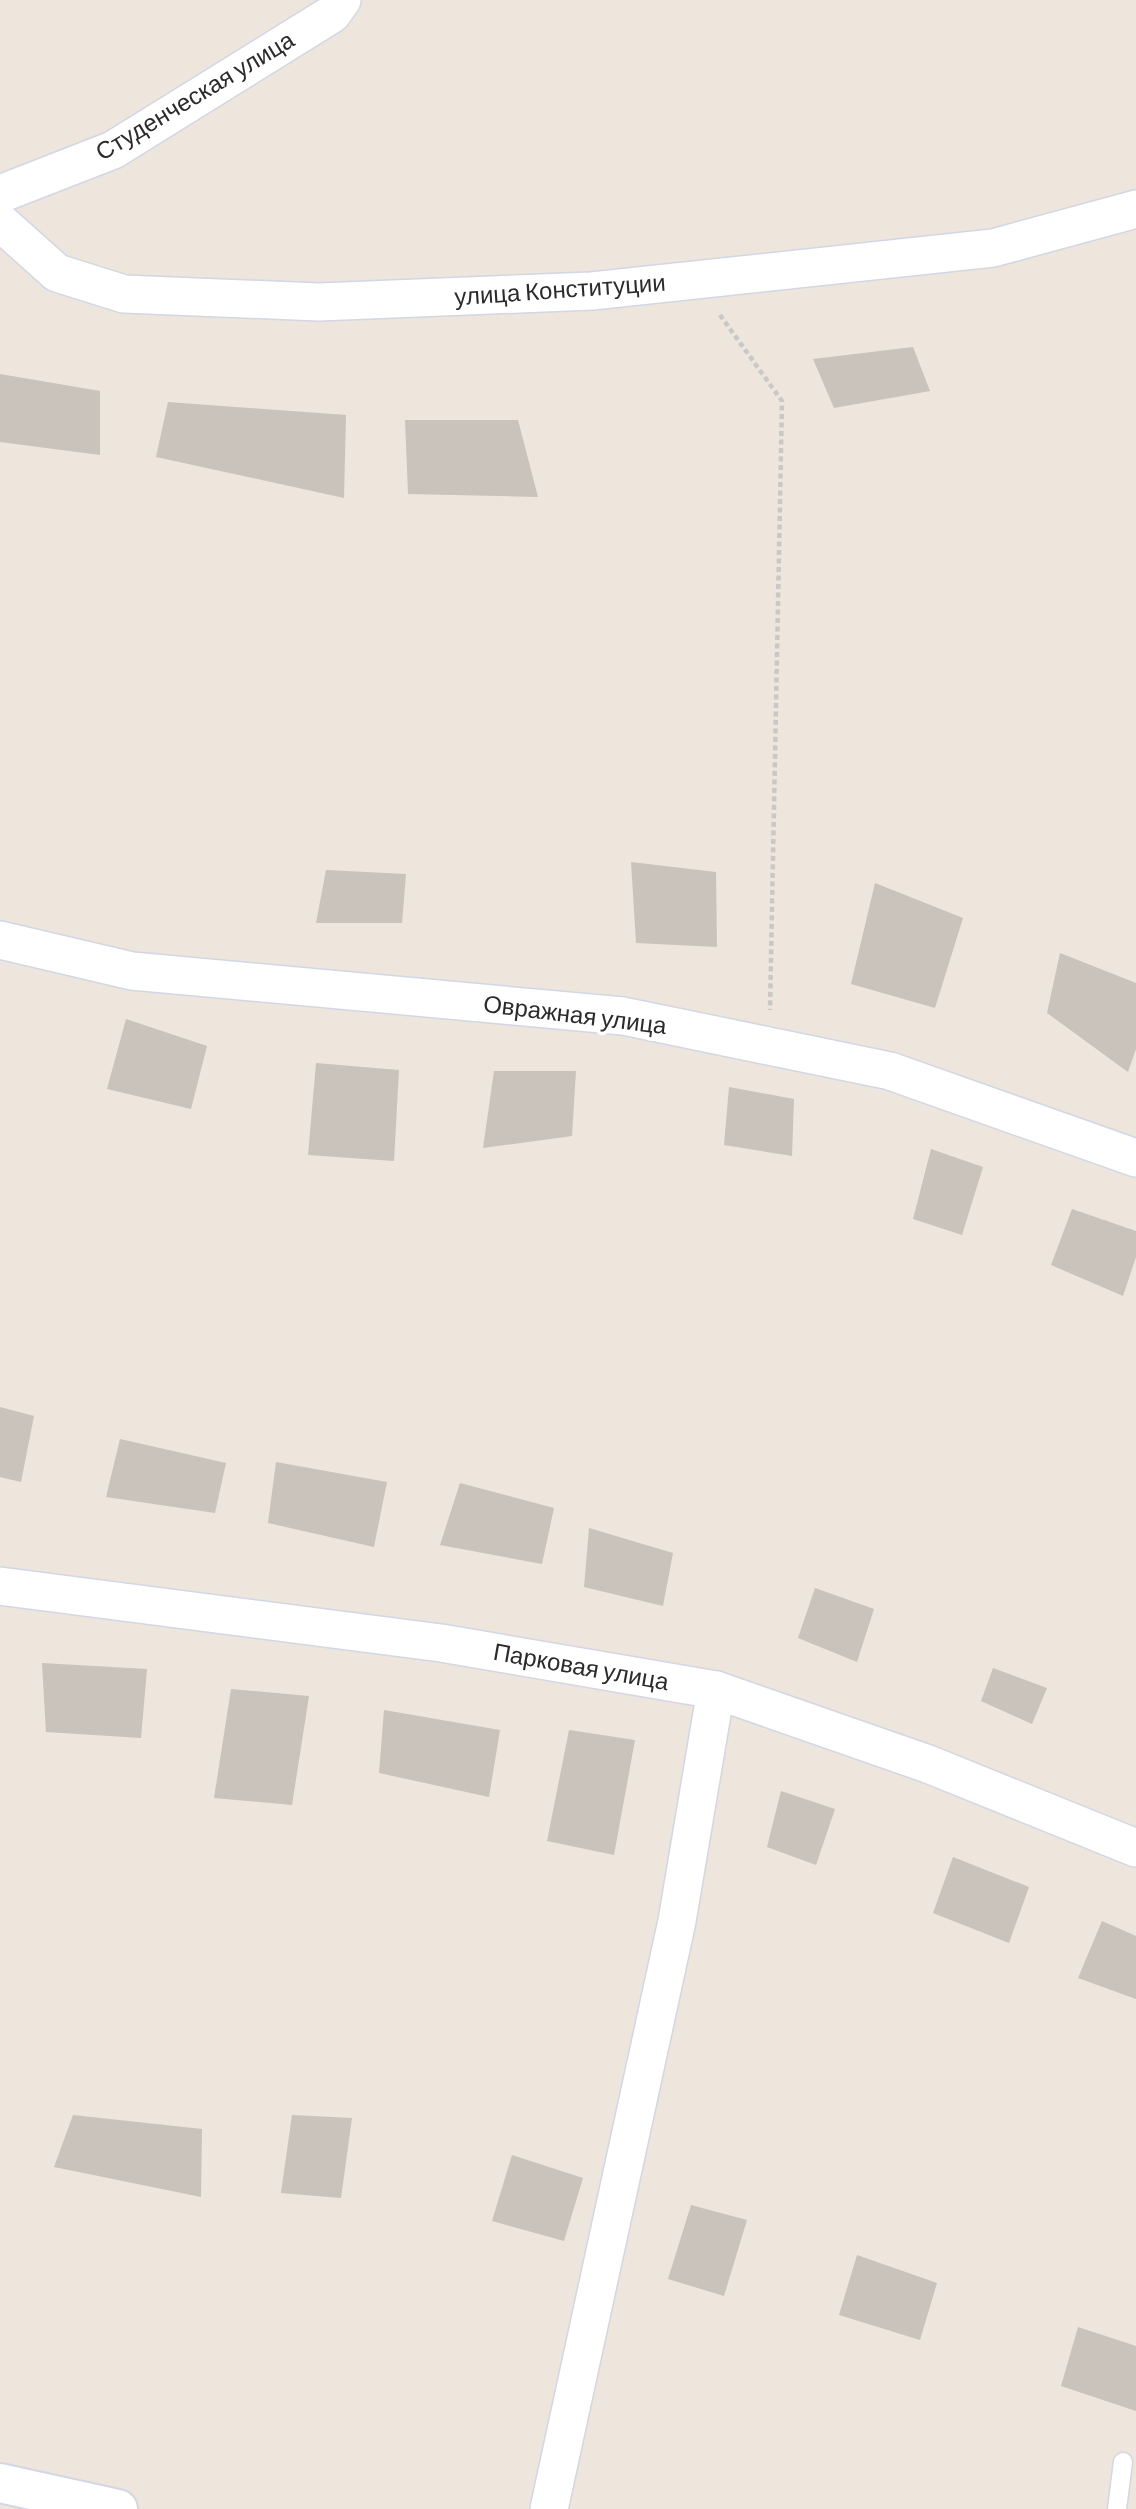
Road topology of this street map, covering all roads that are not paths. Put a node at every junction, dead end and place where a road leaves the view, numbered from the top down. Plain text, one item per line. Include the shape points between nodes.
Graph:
1 (342, 0) edge
2 (0, 194) edge
3 (1136, 209) edge
4 (0, 222) edge
5 (0, 940) edge
6 (1136, 1158) edge
7 (0, 1586) edge
8 (716, 1690) junction
9 (1136, 1848) edge
10 (1123, 2462) dead end
11 (0, 2483) edge
12 (118, 2509) edge
13 (549, 2509) edge
14 (1117, 2509) edge

1 - 2 street, Студенческая улица via 332,14 113,150
3 - 4 street, улица Конституции via 993,248 592,291 319,302 124,294 57,273
5 - 6 street, Овражная улица via 132,971 624,1016 890,1071
7 - 8 street, Парковая улица via 440,1643
8 - 9 street, Парковая улица via 929,1764
8 - 13 street via 677,1921
10 - 14 lane
11 - 12 main road

